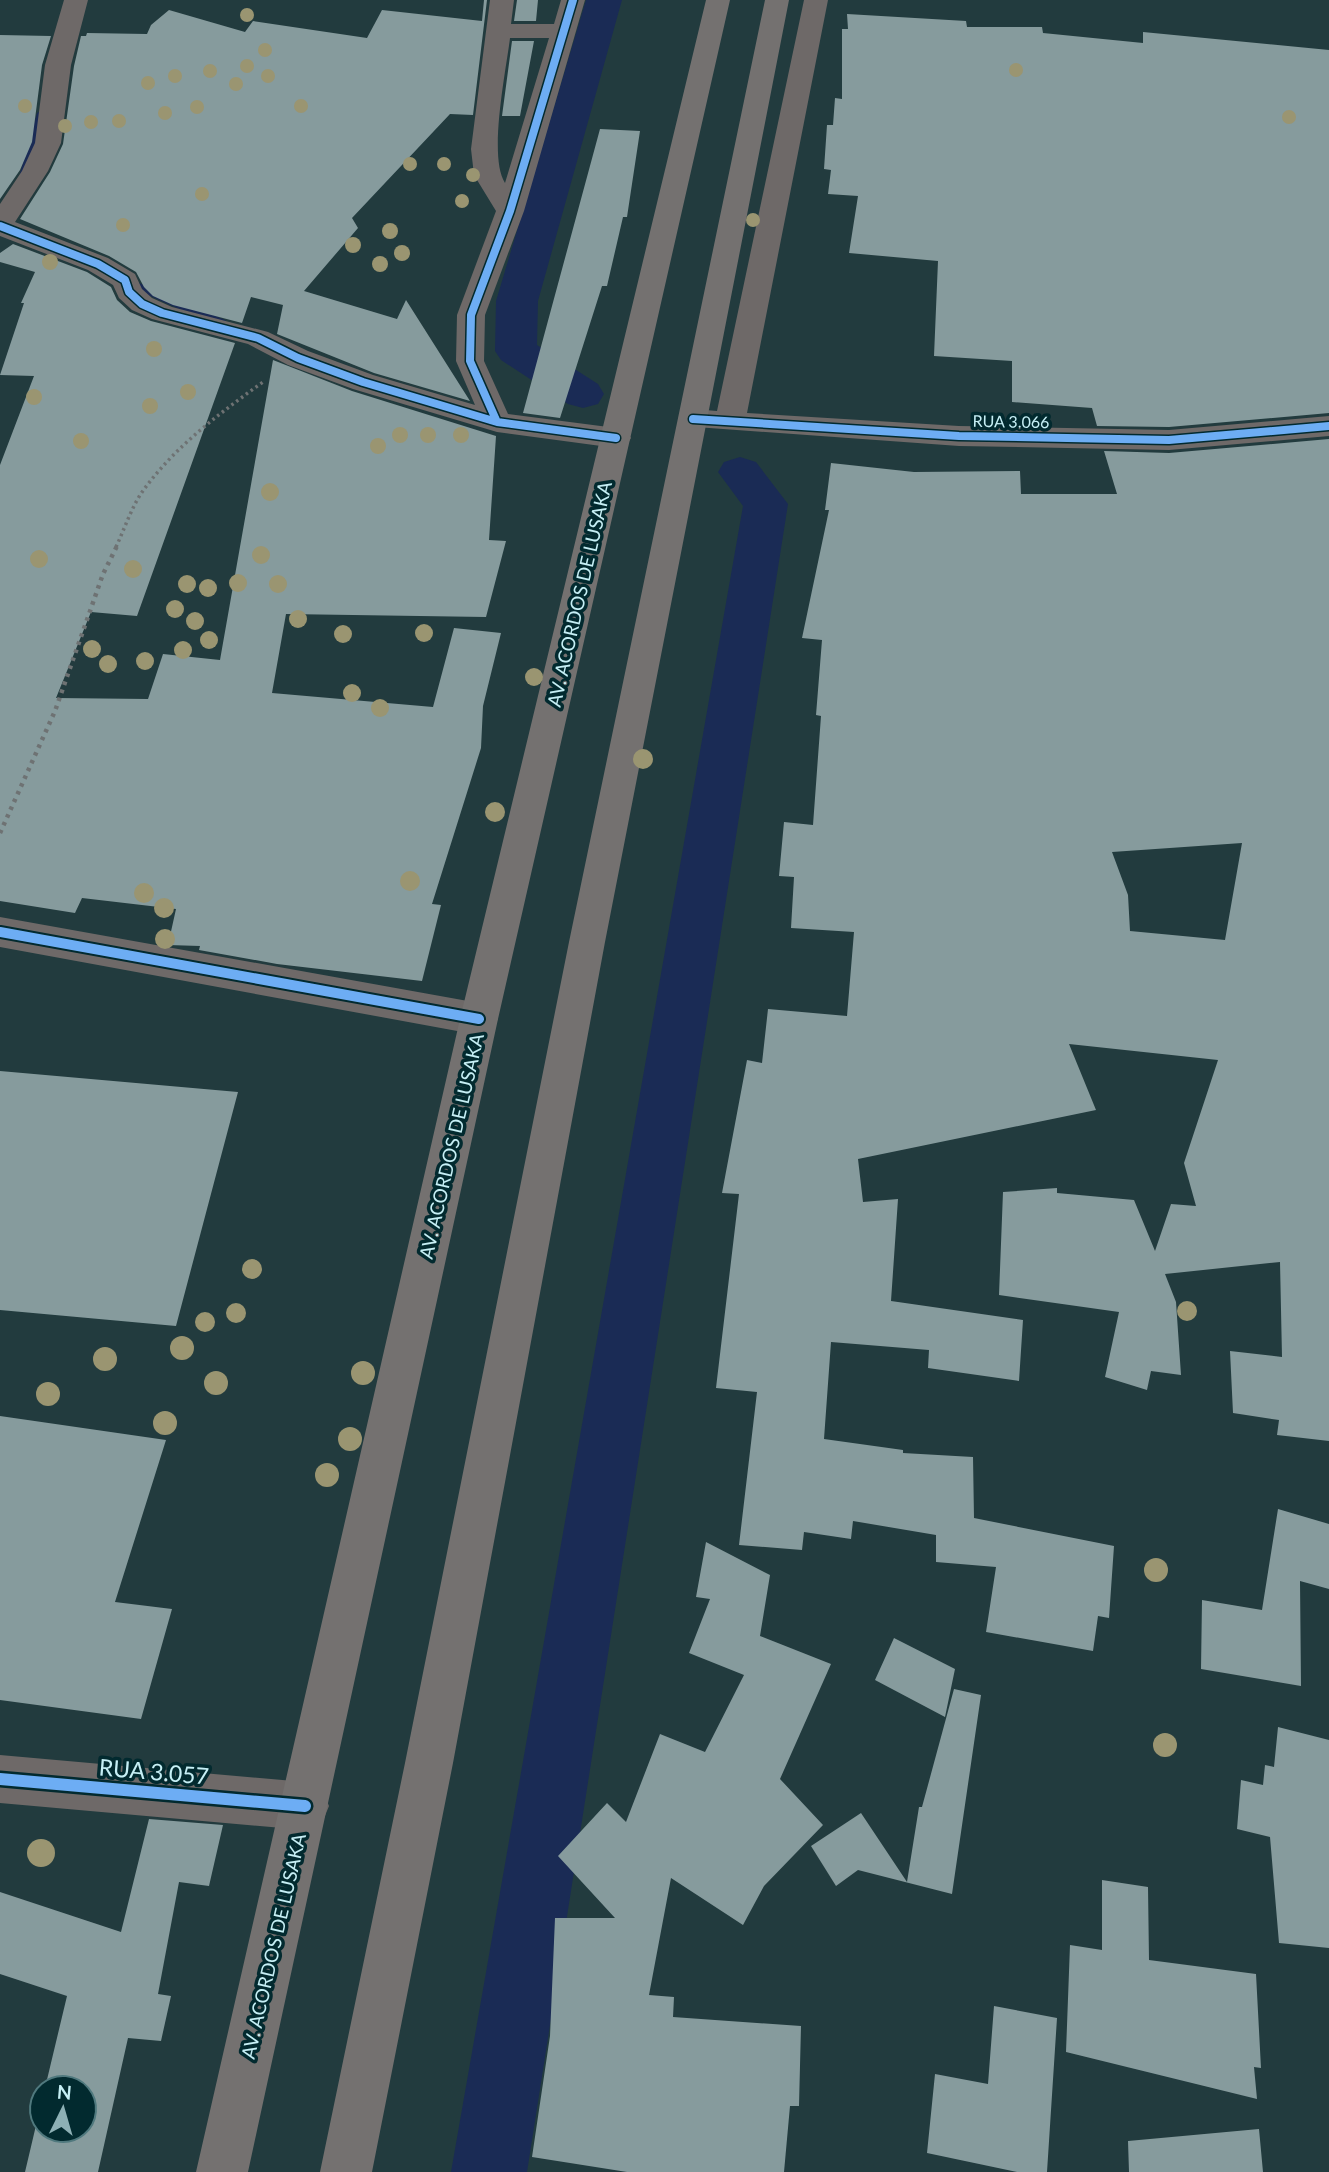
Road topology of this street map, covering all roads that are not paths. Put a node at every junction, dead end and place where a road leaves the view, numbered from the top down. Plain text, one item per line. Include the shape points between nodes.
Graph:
1 (76, 0) edge
2 (502, 0) edge
3 (573, 0) edge
4 (718, 0) edge
5 (777, 0) edge
6 (816, 0) edge
7 (499, 31) junction
8 (564, 31) junction
9 (510, 211) junction
10 (0, 225) edge
11 (711, 420) junction
12 (497, 422) junction
13 (1329, 426) edge
14 (616, 438) junction
15 (0, 932) edge
16 (479, 1019) junction
17 (0, 1779) edge
18 (304, 1806) junction
19 (222, 2172) edge
20 (346, 2172) edge

1 - 10 street via 58,65 47,143 35,171
2 - 7 street
3 - 8 street
4 - 14 main road, AV. ACORDOS DE LUSAKA
5 - 11 main road
6 - 11 street
7 - 8 street
7 - 9 street via 484,149 487,174
8 - 9 street
9 - 12 street via 471,315 470,361
10 - 12 street via 98,264 125,280 129,292 142,303 162,313 258,338 363,382
11 - 13 street, RUA 3.066 via 959,436 1168,440
11 - 20 main road
12 - 14 street
14 - 16 main road, AV. ACORDOS DE LUSAKA
15 - 16 street
16 - 18 main road, AV. ACORDOS DE LUSAKA
17 - 18 street, RUA 3.057
18 - 19 main road, AV. ACORDOS DE LUSAKA

